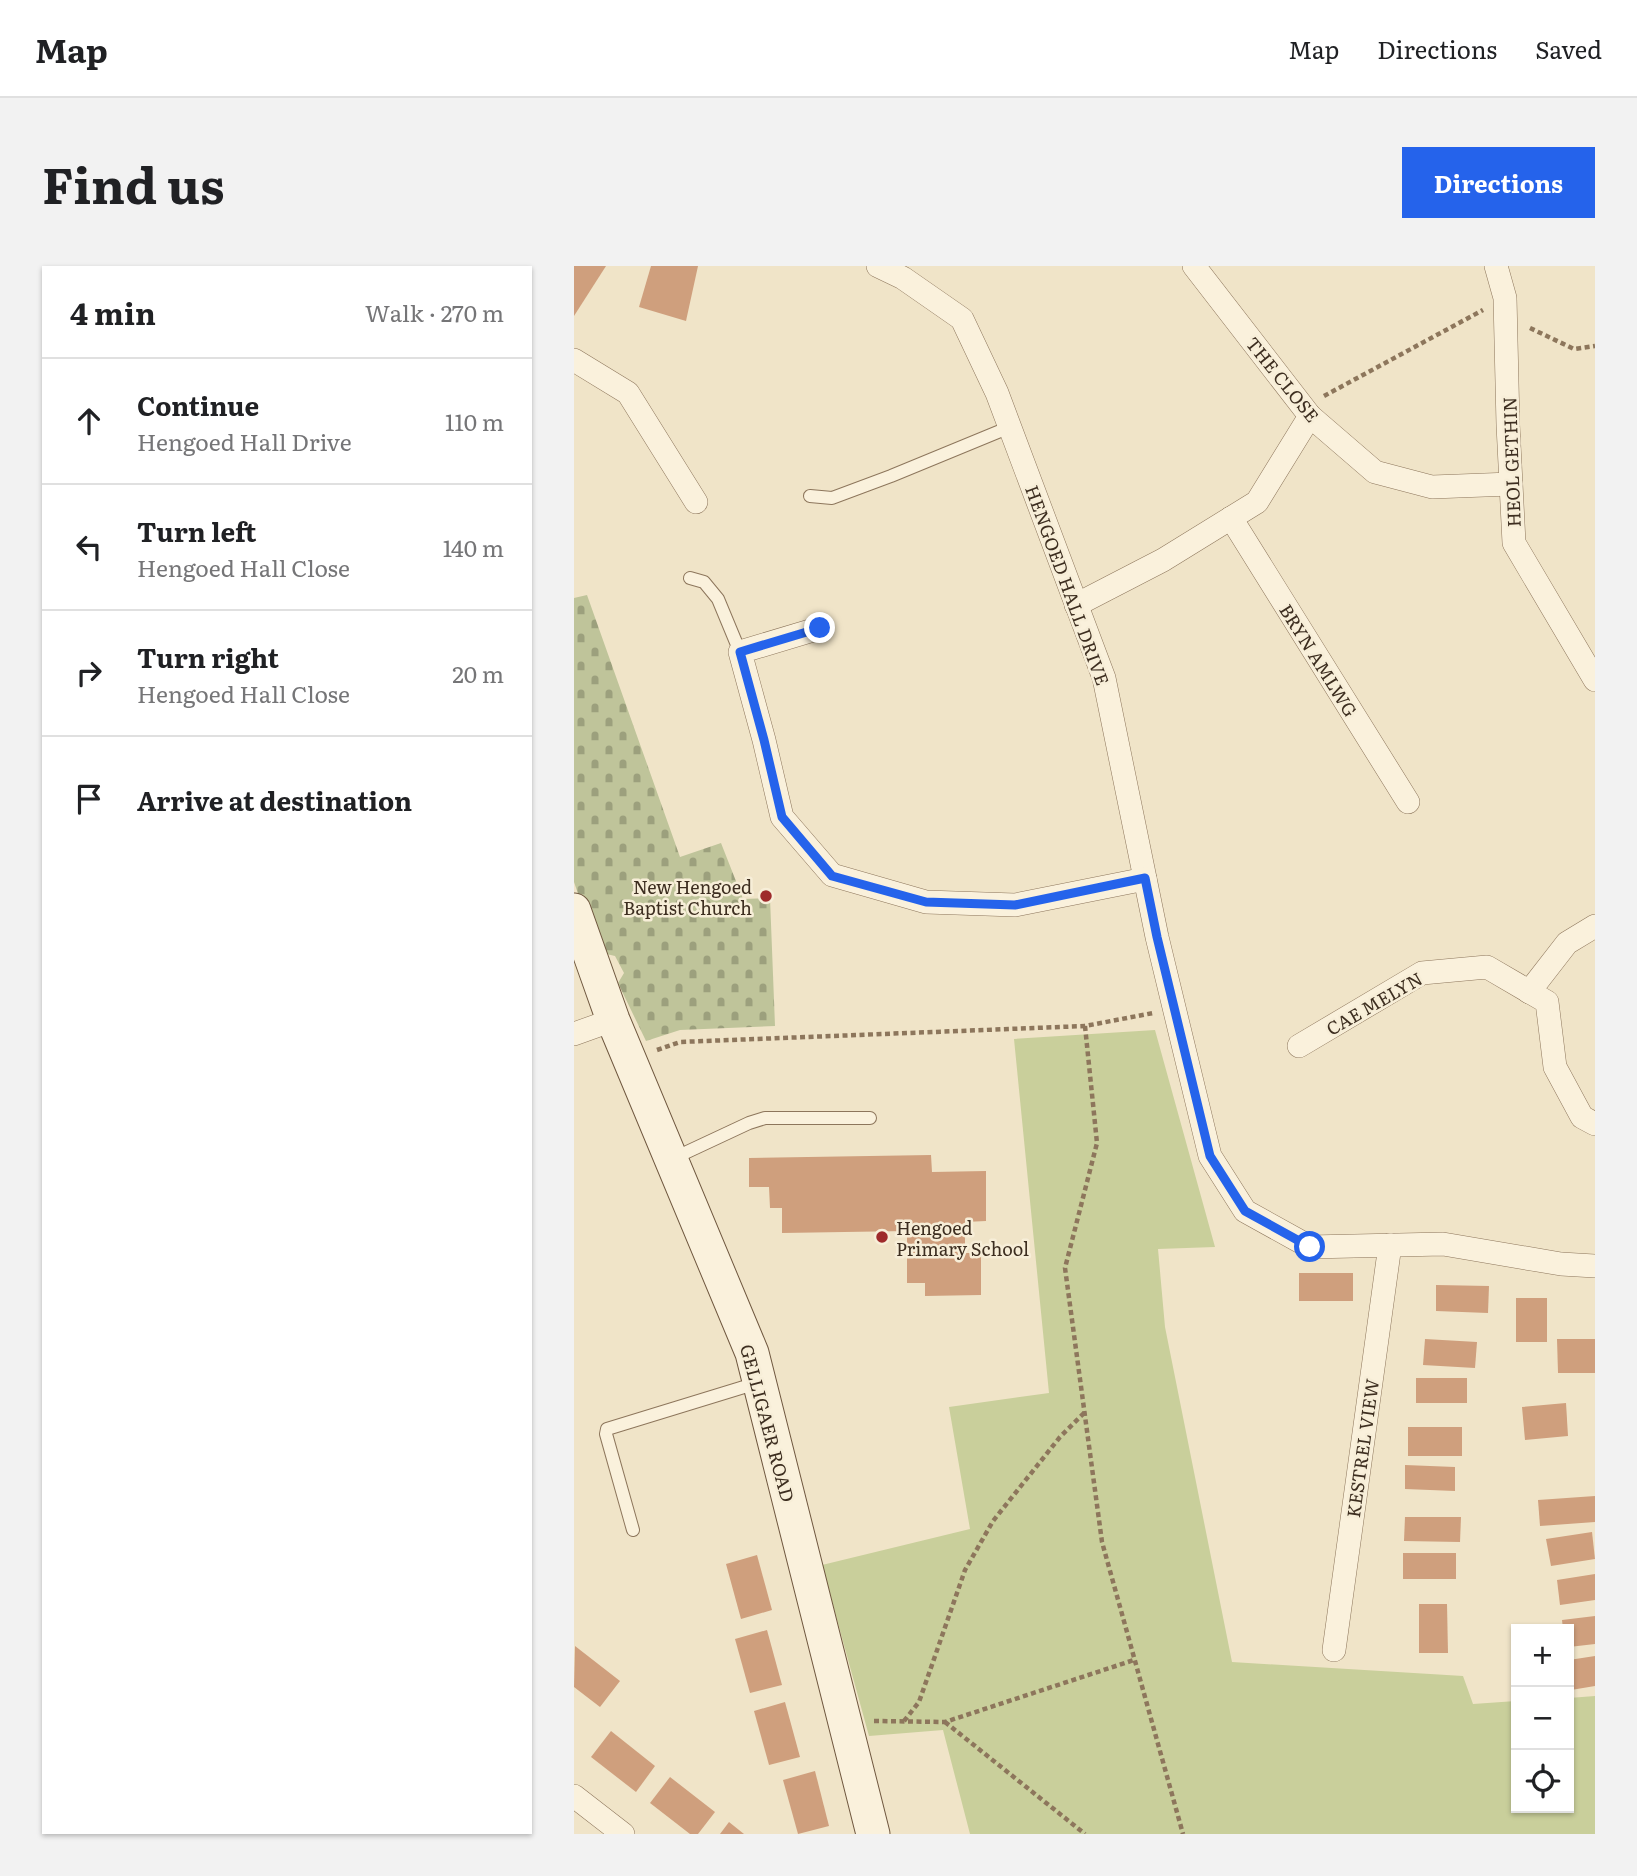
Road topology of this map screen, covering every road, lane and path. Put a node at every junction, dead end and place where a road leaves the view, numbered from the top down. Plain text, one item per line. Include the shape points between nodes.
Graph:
1 (878, 266) edge
2 (1194, 266) edge
3 (1496, 266) edge
4 (1505, 306) junction
5 (1595, 346) edge
6 (574, 359) edge
7 (1308, 413) junction
8 (1010, 427) junction
9 (1511, 484) junction
10 (810, 496) dead end
11 (696, 502) dead end
12 (1231, 518) junction
13 (690, 578) dead end
14 (1076, 605) junction
15 (820, 628) dead end
16 (740, 652) junction
17 (1595, 680) edge
18 (1408, 802) dead end
19 (1145, 878) junction
20 (574, 910) edge
21 (1595, 926) edge
22 (1529, 992) junction
23 (1174, 1009) junction
24 (613, 1020) junction
25 (1086, 1026) junction
26 (574, 1034) edge
27 (1298, 1046) dead end
28 (631, 1061) junction
29 (870, 1118) dead end
30 (1595, 1124) edge
31 (671, 1160) junction
32 (1390, 1245) junction
33 (1595, 1266) edge
34 (759, 1383) junction
35 (1084, 1413) junction
36 (633, 1530) dead end
37 (1334, 1650) dead end
38 (1134, 1660) junction
39 (904, 1721) junction
40 (945, 1722) junction
41 (845, 1724) junction
42 (574, 1796) edge
43 (623, 1834) edge
44 (873, 1834) edge
45 (1085, 1834) edge
46 (1183, 1834) edge

1 - 8 street, HENGOED HALL DRIVE via 962,319
2 - 7 street, THE CLOSE
3 - 4 street, HEOL GETHIN
4 - 5 path via 1542,335 1574,349
4 - 7 path via 1333,390
4 - 9 street, HEOL GETHIN
6 - 11 street via 628,393
7 - 9 street, THE CLOSE via 1375,472 1432,487
7 - 12 street via 1257,502
8 - 10 lane via 832,498
8 - 14 street, HENGOED HALL DRIVE
9 - 17 street, HEOL GETHIN via 1514,543
12 - 14 street
12 - 18 street, BRYN AMLWG
13 - 16 lane via 704,582 718,599
14 - 19 street, HENGOED HALL DRIVE via 1104,678
15 - 16 street
16 - 19 street via 782,817 832,876 926,902 1015,905
19 - 23 street, HENGOED HALL DRIVE
20 - 24 street, GELLIGAER ROAD
21 - 22 street via 1567,943
22 - 27 street, CAE MELYN via 1488,967 1422,973
22 - 30 street, CAE MELYN via 1547,1002 1555,1067 1582,1117
23 - 25 path
23 - 32 street, HENGOED HALL DRIVE via 1210,1156 1245,1211 1310,1247
24 - 26 street
24 - 28 street, GELLIGAER ROAD
25 - 28 path via 680,1042
25 - 35 path via 1097,1143 1065,1268
28 - 31 street, GELLIGAER ROAD
29 - 31 lane via 765,1118
31 - 34 street, GELLIGAER ROAD via 752,1353
32 - 33 street, HENGOED HALL DRIVE via 1443,1244 1562,1265
32 - 37 street, KESTREL VIEW
34 - 36 lane via 607,1429
34 - 41 street, GELLIGAER ROAD
35 - 38 path via 1102,1542
35 - 39 path via 993,1521 965,1570 919,1702
38 - 40 path
38 - 46 path
39 - 40 path
39 - 41 path
40 - 45 path
41 - 44 street, GELLIGAER ROAD
42 - 43 street

